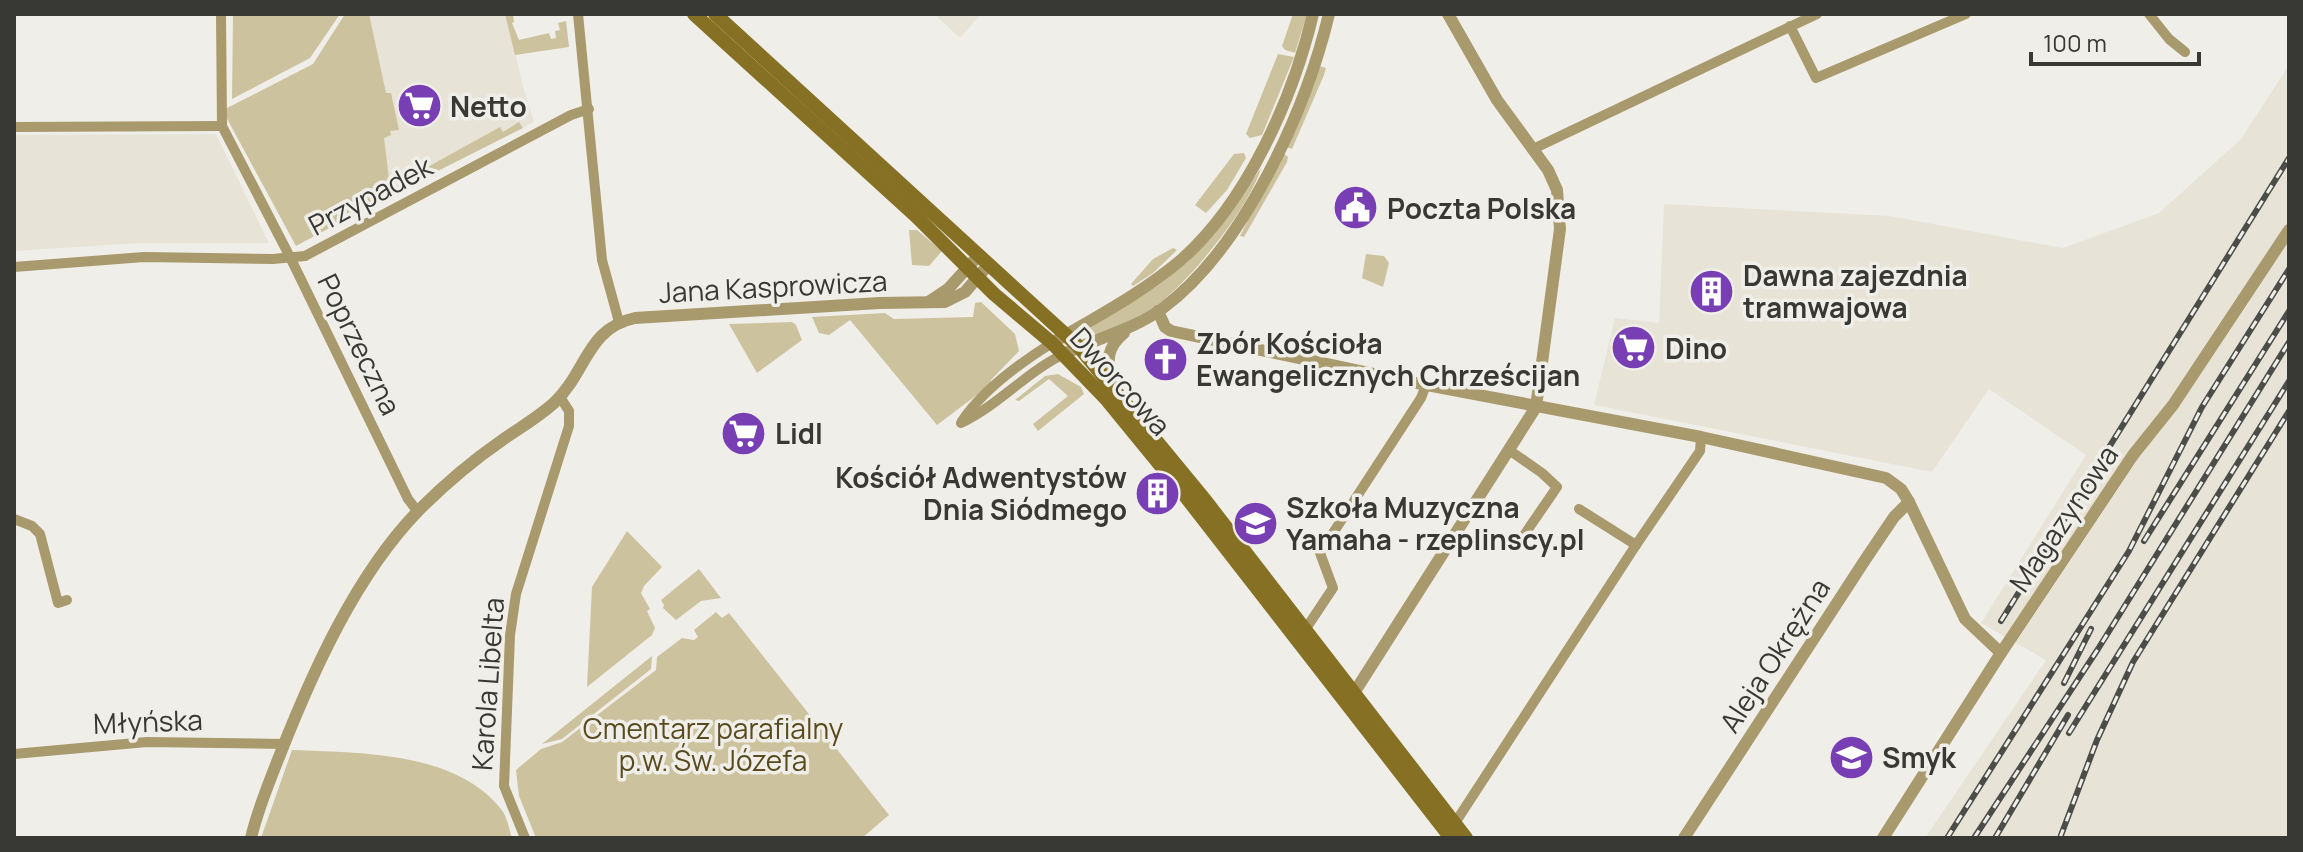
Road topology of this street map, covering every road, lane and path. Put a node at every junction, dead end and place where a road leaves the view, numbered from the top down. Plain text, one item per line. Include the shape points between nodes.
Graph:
1 (221, 14) edge
2 (578, 14) edge
3 (694, 14) edge
4 (715, 14) edge
5 (1313, 14) edge
6 (1329, 14) edge
7 (1448, 14) edge
8 (1817, 14) edge
9 (1966, 14) edge
10 (2149, 14) edge
11 (1790, 26) junction
12 (2185, 52) dead end
13 (589, 109) junction
14 (222, 126) junction
15 (14, 127) edge
16 (1533, 149) junction
17 (2289, 230) edge
18 (290, 257) junction
19 (979, 265) junction
20 (14, 267) edge
21 (965, 292) junction
22 (994, 294) junction
23 (930, 301) junction
24 (1158, 311) junction
25 (619, 322) junction
26 (1133, 326) junction
27 (1067, 334) junction
28 (1052, 343) junction
29 (1079, 347) junction
30 (1064, 354) junction
31 (1111, 383) junction
32 (998, 384) junction
33 (1426, 385) junction
34 (1006, 394) junction
35 (560, 397) junction
36 (1536, 407) junction
37 (1701, 437) junction
38 (1509, 450) junction
39 (1909, 502) junction
40 (1579, 509) dead end
41 (418, 512) junction
42 (14, 519) edge
43 (1520, 541) dead end
44 (1636, 545) junction
45 (67, 600) dead end
46 (1305, 630) junction
47 (2001, 653) junction
48 (1349, 697) junction
49 (284, 744) junction
50 (14, 754) edge
51 (1450, 831) edge
52 (251, 838) edge
53 (525, 838) edge
54 (1466, 838) edge
55 (1684, 838) edge
56 (1883, 838) edge

1 - 14 street, Poprzeczna
2 - 13 street
3 - 19 main road, Dworcowa
4 - 19 main road, Dworcowa
5 - 27 street via 1284,99 1237,196 1182,259
6 - 24 street via 1299,104 1249,206 1212,259
7 - 16 street via 1497,100
8 - 11 street
9 - 11 street via 1816,78
10 - 12 street
11 - 16 street
13 - 18 street, Przypadek via 314,252
13 - 25 street via 602,260
14 - 15 street
14 - 18 street, Poprzeczna
16 - 36 street via 1552,180 1560,209
17 - 47 street, Magazynowa
18 - 20 street, Przypadek via 144,257
18 - 41 street, Poprzeczna
19 - 21 street
19 - 22 main road, Dworcowa
19 - 23 street
19 - 27 main road, Dworcowa
21 - 22 street, Jana Kasprowicza
21 - 23 street, Jana Kasprowicza via 945,302
22 - 28 main road, Dworcowa
23 - 25 street, Jana Kasprowicza
24 - 26 street
24 - 33 street via 1171,331
25 - 35 street via 599,337
26 - 29 street
26 - 31 street via 1110,348
27 - 28 street
27 - 29 main road, Dworcowa
28 - 30 main road, Dworcowa
28 - 32 street
29 - 30 street
29 - 31 main road, Dworcowa
30 - 34 street
30 - 48 main road, Dworcowa
31 - 46 main road, Dworcowa
32 - 34 street
32 - 34 street via 961,423
33 - 36 street
33 - 46 street via 1320,553 1333,588
35 - 41 street
35 - 53 street, Karola Libelta via 569,411 569,426 516,594 510,635 504,786
36 - 37 street
36 - 38 street
37 - 39 street via 1886,478
37 - 44 street via 1700,451
38 - 43 street via 1557,487
38 - 48 street
39 - 47 street via 1965,619
39 - 55 street, Aleja Okrężna via 1856,573
40 - 44 street
41 - 49 street via 359,593 313,676
42 - 45 street via 40,534 58,603
44 - 51 street
46 - 48 main road, Dworcowa
47 - 56 street, Magazynowa
48 - 51 main road, Dworcowa
49 - 50 street, Młyńska via 147,742
49 - 52 street
51 - 54 main road, Dworcowa

